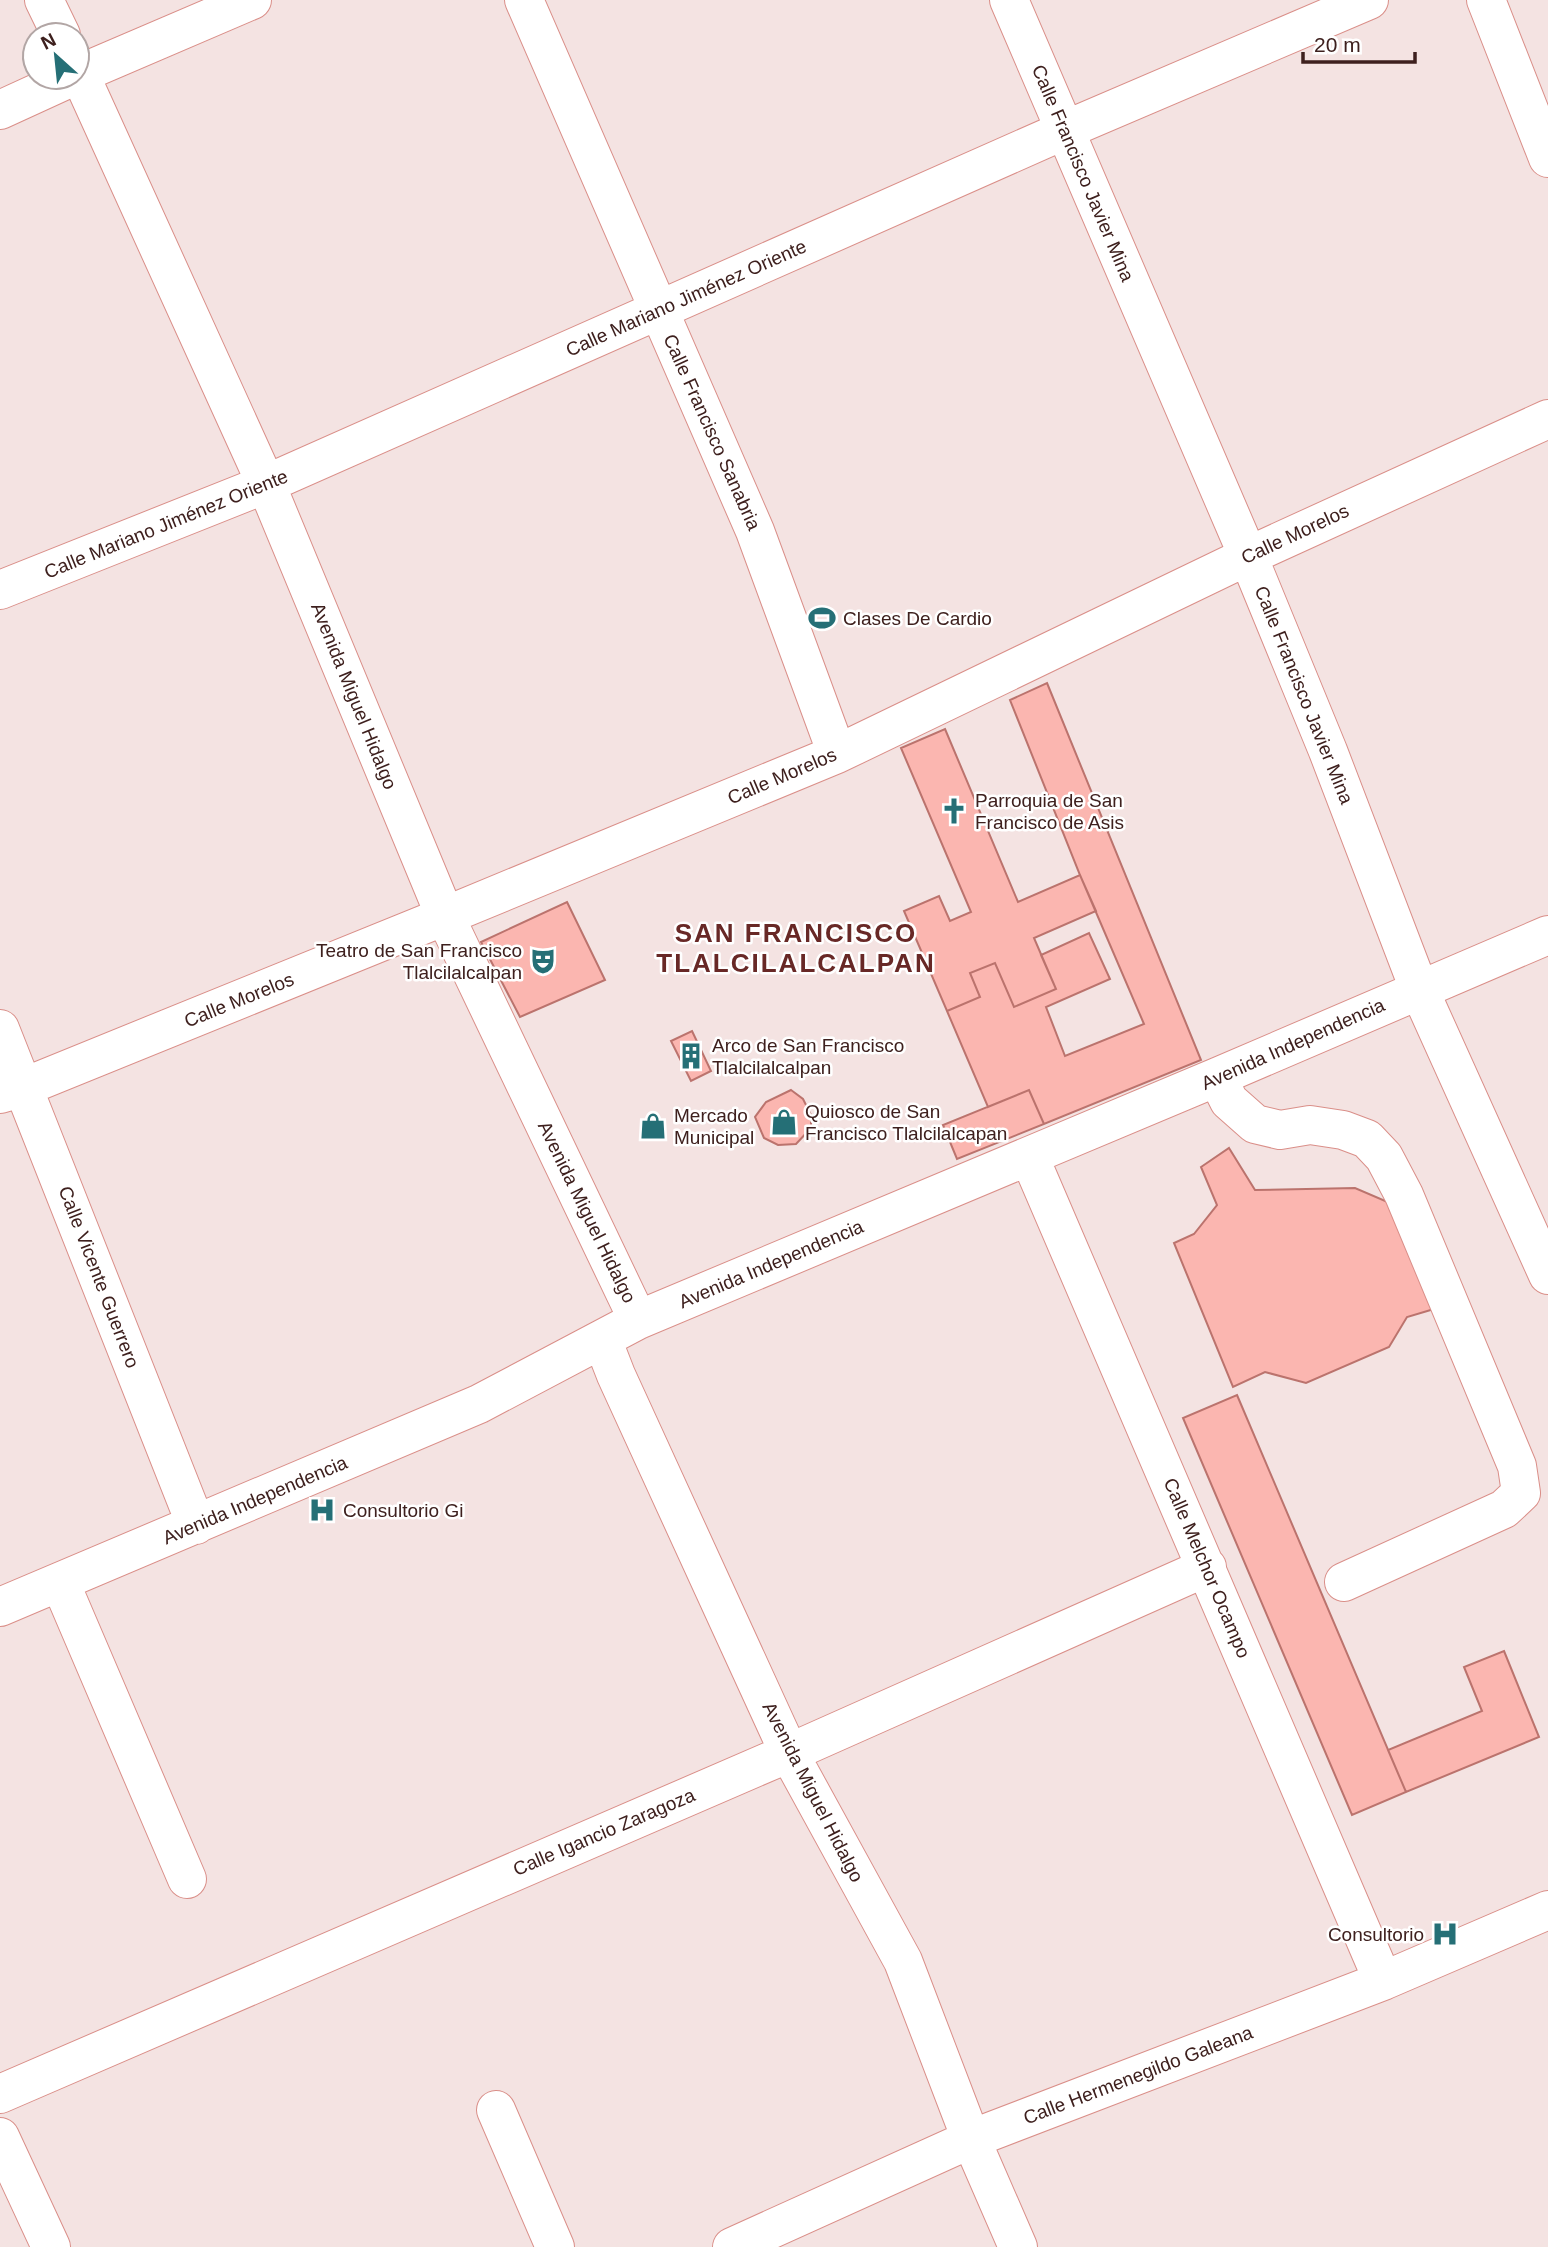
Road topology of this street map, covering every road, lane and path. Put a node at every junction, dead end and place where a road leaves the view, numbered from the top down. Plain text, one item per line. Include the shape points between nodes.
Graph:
1 (44, 0) edge
2 (252, 0) edge
3 (524, 0) edge
4 (1009, 0) edge
5 (1369, 0) edge
6 (1486, 0) edge
7 (54, 21) edge
8 (91, 68) edge
9 (41, 91) edge
10 (85, 91) edge
11 (0, 110) edge
12 (1065, 130) junction
13 (1548, 158) edge
14 (659, 311) junction
15 (1548, 419) edge
16 (266, 484) junction
17 (1248, 556) junction
18 (0, 590) edge
19 (837, 754) junction
20 (445, 916) junction
21 (1548, 935) edge
22 (1419, 989) junction
23 (0, 1028) edge
24 (1217, 1077) junction
25 (12, 1091) edge
26 (1029, 1156) junction
27 (1548, 1275) edge
28 (638, 1320) junction
29 (602, 1339) junction
30 (196, 1525) junction
31 (1207, 1567) junction
32 (61, 1582) junction
33 (1345, 1582) dead end
34 (0, 1607) edge
35 (789, 1753) junction
36 (187, 1879) dead end
37 (1548, 1910) edge
38 (1383, 1981) junction
39 (0, 2094) edge
40 (496, 2110) dead end
41 (0, 2137) edge
42 (971, 2139) junction
43 (51, 2247) edge
44 (555, 2247) edge
45 (732, 2247) edge
46 (1018, 2247) edge

1 - 7 street
2 - 8 street
3 - 14 street, Calle Francisco Sanabria
4 - 12 street, Calle Francisco Javier Mina
5 - 12 street, Calle Mariano Jiménez Oriente
6 - 13 street
9 - 11 street
10 - 16 street, Avenida Miguel Hidalgo
12 - 14 street, Calle Mariano Jiménez Oriente
12 - 17 street, Calle Francisco Javier Mina
14 - 16 street, Calle Mariano Jiménez Oriente
14 - 19 street, Calle Francisco Sanabria via 755,531
15 - 17 street, Calle Morelos
16 - 18 street, Calle Mariano Jiménez Oriente
16 - 20 street, Avenida Miguel Hidalgo
17 - 19 street, Calle Morelos
17 - 22 street, Calle Francisco Javier Mina
19 - 20 street, Calle Morelos
20 - 25 street, Calle Morelos
20 - 28 street, Avenida Miguel Hidalgo
21 - 22 street, Avenida Independencia
22 - 24 street, Avenida Independencia
22 - 27 street, Calle Francisco Javier Mina
23 - 25 street, Calle Vicente Guerrero
24 - 26 street, Avenida Independencia
24 - 33 street via 1229,1101 1255,1124 1280,1130 1310,1125 1343,1130 1367,1139 1384,1157 1517,1466 1521,1493 1504,1509
25 - 30 street, Calle Vicente Guerrero
26 - 28 street, Avenida Independencia
26 - 31 street, Calle Melchor Ocampo
28 - 29 street, Avenida Independencia
29 - 30 street, Avenida Independencia via 480,1404
29 - 35 street, Avenida Miguel Hidalgo
30 - 32 street, Avenida Independencia
31 - 35 street, Calle Igancio Zaragoza
31 - 38 street, Calle Melchor Ocampo
32 - 34 street, Avenida Independencia
32 - 36 street
35 - 39 street, Calle Igancio Zaragoza
35 - 42 street, Avenida Miguel Hidalgo via 903,1961
37 - 38 street, Calle Hermenegildo Galeana
38 - 42 street, Calle Hermenegildo Galeana
40 - 44 street
41 - 43 street
42 - 45 street, Calle Hermenegildo Galeana
42 - 46 street, Avenida Miguel Hidalgo

